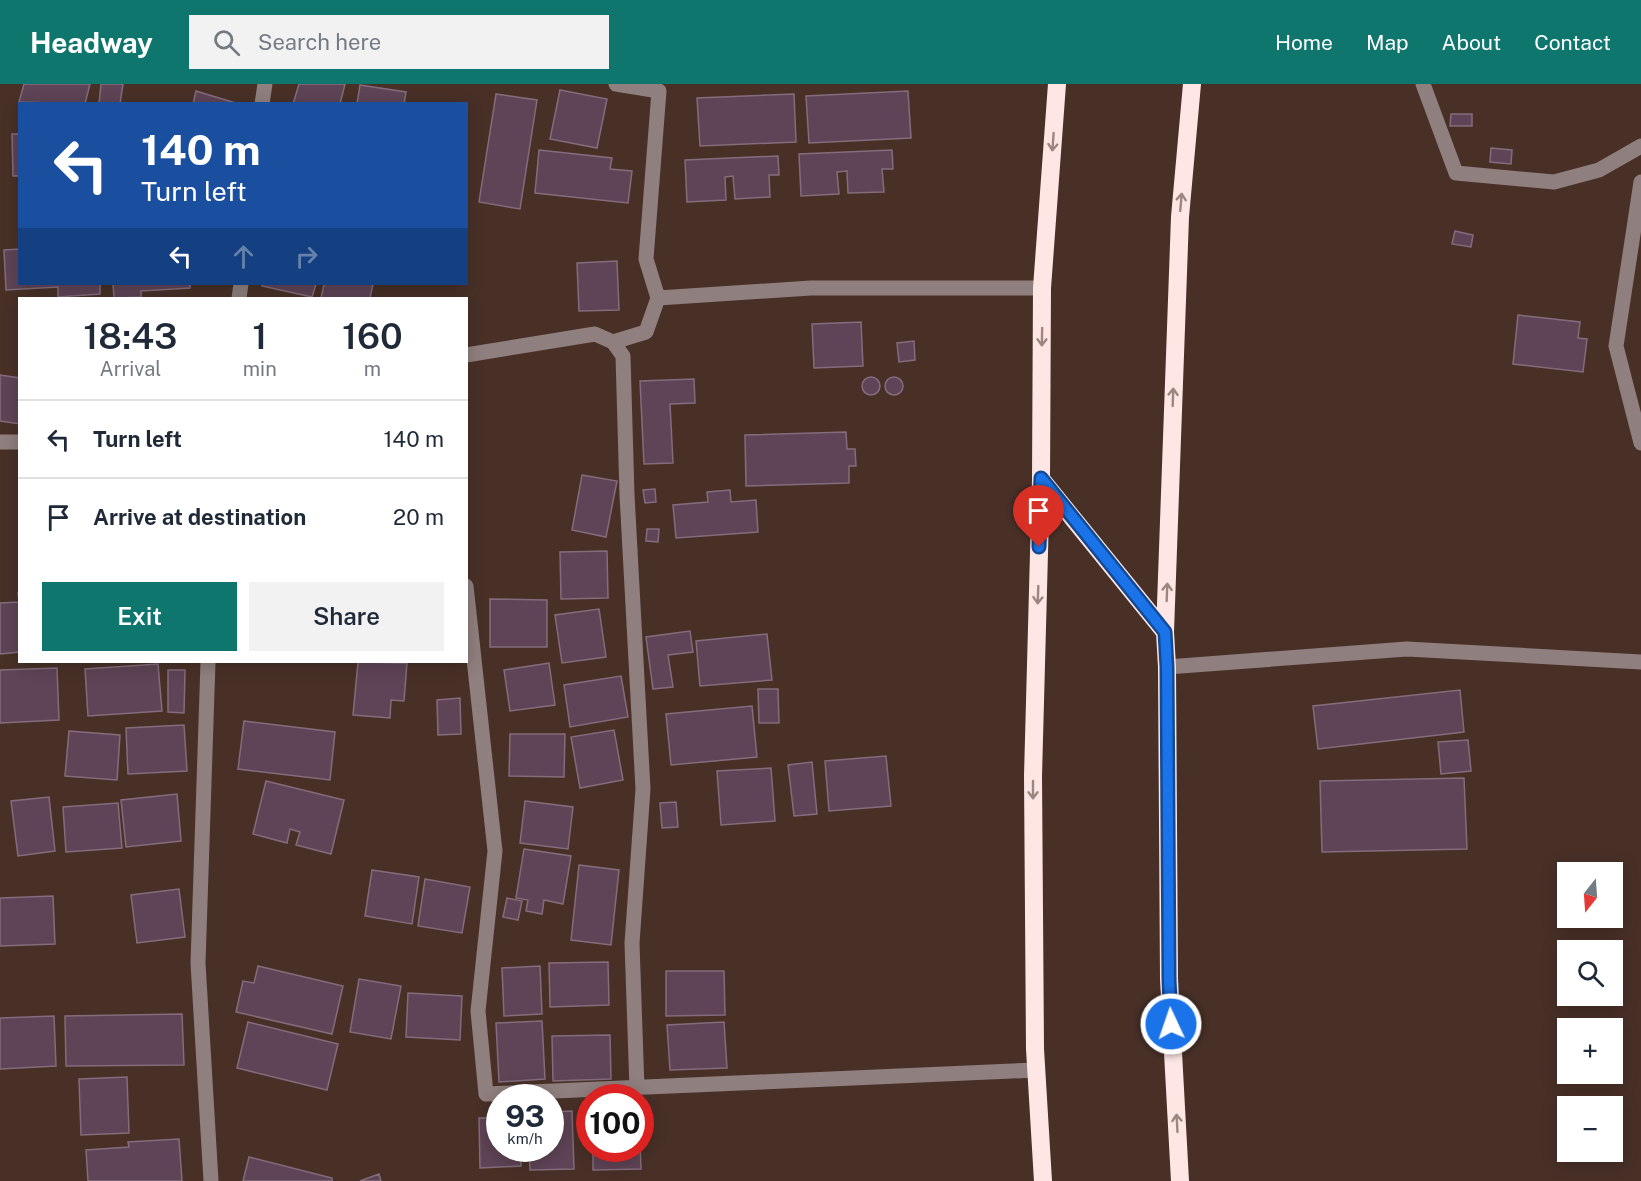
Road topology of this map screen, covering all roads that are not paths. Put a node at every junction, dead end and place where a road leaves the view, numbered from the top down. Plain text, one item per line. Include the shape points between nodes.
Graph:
1 (264, 84) edge
2 (616, 84) edge
3 (1057, 84) edge
4 (1192, 84) edge
5 (1423, 84) edge
6 (262, 102) edge
7 (1641, 146) edge
8 (1641, 182) edge
9 (1042, 288) junction
10 (658, 298) junction
11 (613, 342) junction
12 (468, 355) edge
13 (0, 442) edge
14 (18, 442) edge
15 (1641, 443) edge
16 (1041, 478) junction
17 (468, 604) edge
18 (1165, 632) junction
19 (1641, 662) edge
20 (208, 663) edge
21 (1167, 667) junction
22 (1036, 1070) junction
23 (637, 1084) edge
24 (654, 1088) edge
25 (576, 1091) edge
26 (1041, 1180) edge
27 (211, 1181) edge
28 (1180, 1181) edge

1 - 6 street
2 - 10 street via 659,91 646,259
3 -> 9 highway
18 -> 4 highway via 1180,217
5 - 7 street via 1456,173 1554,182 1599,170
8 - 15 street via 1616,346
9 - 10 street via 811,288
9 -> 16 highway
10 - 11 street via 646,332
11 - 12 street via 595,334
11 - 23 street via 623,356 643,789 632,943
13 - 14 street
16 - 18 highway
16 -> 22 highway via 1033,776
17 - 25 street via 495,851 478,1011 486,1094
18 - 21 highway
19 - 21 street via 1407,649
20 - 27 street via 198,963
28 -> 21 highway via 1169,979
22 - 24 street
22 - 26 highway

